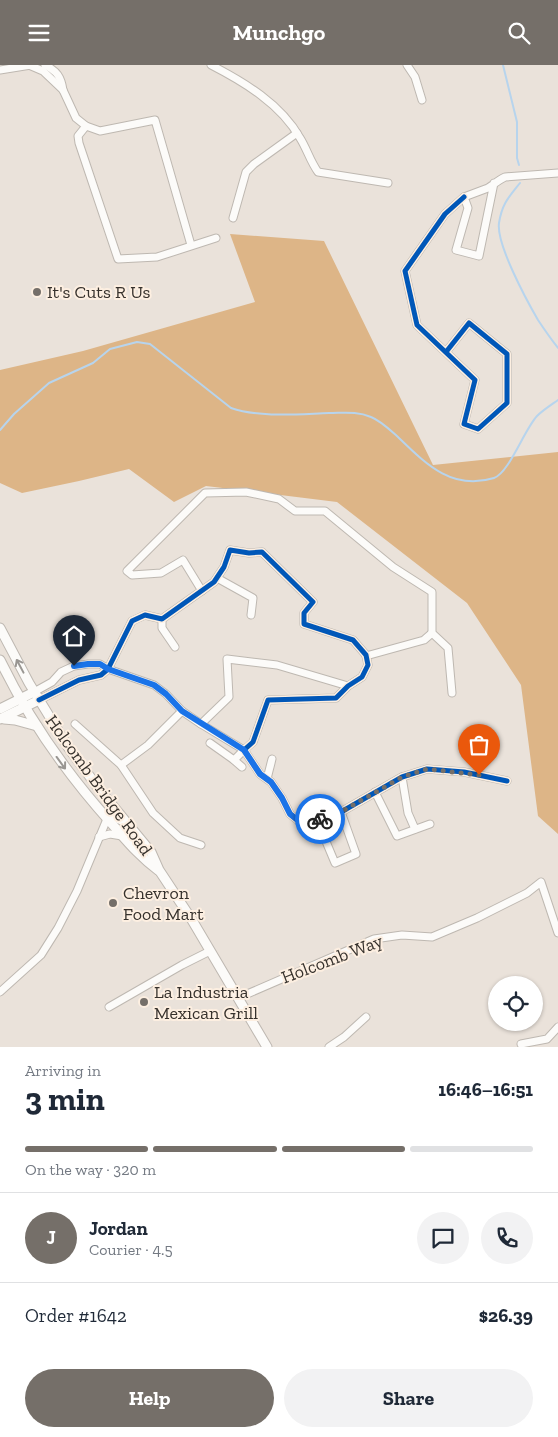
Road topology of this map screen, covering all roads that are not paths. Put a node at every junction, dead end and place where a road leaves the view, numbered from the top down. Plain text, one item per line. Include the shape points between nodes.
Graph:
1 (30, 65) edge
2 (45, 65) edge
3 (211, 65) edge
4 (407, 65) edge
5 (223, 68) edge
6 (0, 70) edge
7 (63, 91) junction
8 (422, 100) dead end
9 (86, 126) junction
10 (297, 133) junction
11 (558, 173) edge
12 (388, 183) dead end
13 (494, 183) junction
14 (464, 197) junction
15 (233, 218) dead end
16 (216, 238) dead end
17 (191, 245) junction
18 (446, 352) junction
19 (217, 578) junction
20 (202, 591) junction
21 (251, 615) dead end
22 (162, 619) junction
23 (0, 628) edge
24 (432, 633) junction
25 (175, 647) dead end
26 (366, 656) junction
27 (0, 660) edge
28 (74, 666) junction
29 (108, 669) junction
30 (79, 681) junction
31 (348, 686) junction
32 (452, 693) dead end
33 (36, 696) junction
34 (23, 703) junction
35 (182, 711) junction
36 (0, 716) edge
37 (75, 724) dead end
38 (201, 724) junction
39 (37, 726) junction
40 (210, 743) dead end
41 (244, 750) junction
42 (272, 759) dead end
43 (234, 760) junction
44 (121, 765) junction
45 (242, 767) dead end
46 (402, 777) junction
47 (267, 779) junction
48 (507, 781) dead end
49 (375, 792) junction
50 (341, 812) junction
51 (107, 819) junction
52 (317, 820) junction
53 (127, 823) junction
54 (430, 824) dead end
55 (415, 829) junction
56 (122, 836) junction
57 (99, 837) junction
58 (201, 845) dead end
59 (158, 870) junction
60 (558, 933) edge
61 (210, 951) junction
62 (0, 991) edge
63 (238, 998) junction
64 (109, 1007) dead end
65 (366, 1017) dead end
66 (558, 1027) edge
67 (520, 1044) dead end
68 (267, 1047) edge
69 (329, 1047) edge

1 - 6 street
1 - 7 street via 44,71
2 - 7 street via 62,79
3 - 5 street
4 - 8 street via 415,77
5 - 10 street via 267,100
7 - 9 street via 76,118
9 - 17 street via 100,131 155,120
9 - 17 street via 78,136 79,143 118,259 156,257
10 - 12 street via 318,172
10 - 15 street via 246,172
11 - 13 street via 505,177
13 - 14 street
13 - 14 street via 479,256 456,249 468,208
14 - 18 street via 444,214 405,271 417,325
16 - 17 street
18 - 18 street via 475,380 464,424 478,429 507,403 507,354 469,323
19 - 20 street
19 - 21 street via 252,598
19 - 26 street via 230,550 262,552 313,602 304,613 304,624 353,640
20 - 22 street
20 - 24 street via 183,560 161,573 132,575 128,571 205,493 246,492 279,499 295,511 325,511 393,567 432,592
22 - 25 street via 162,628
22 - 29 street via 145,615 132,621
33 -> 23 main road, Holcomb Bridge Road
24 - 26 street via 424,640
24 - 32 street via 448,647
26 - 31 street via 368,665 362,677
27 - 34 main road, Holcomb Bridge Road
28 - 29 street via 100,664
28 - 30 street
28 - 33 street via 61,672
29 - 30 street via 101,675
29 - 35 street via 154,685
30 - 33 street
31 - 38 street via 278,665 227,659 230,697
31 - 41 street via 336,699 268,701 253,742
33 - 34 main road
33 - 53 main road, Holcomb Bridge Road via 82,766
34 - 36 main road
34 - 39 main road, Holcomb Bridge Road
35 - 38 street
35 - 44 street via 148,745
36 - 39 main road
37 - 44 street
38 - 41 street
39 -> 51 main road, Holcomb Bridge Road via 72,777
40 - 43 street
41 - 43 street
41 - 47 street
42 - 47 street
43 - 45 street
44 - 58 street via 153,813 180,837
46 - 48 street via 427,769 464,772
46 - 49 street
46 - 55 street via 408,813
47 - 52 street via 290,814 300,822
49 - 50 street
49 - 55 street via 397,836
50 - 52 street
50 - 52 street via 356,854 335,863
51 - 53 street via 116,818
51 - 56 main road, Holcomb Bridge Road
51 - 57 street
53 - 59 main road, Holcomb Bridge Road via 151,852
54 - 55 street
56 - 57 street via 110,833
56 - 59 main road, Holcomb Bridge Road
57 - 62 street via 77,891 41,955
59 - 61 main road, Holcomb Bridge Road
60 - 63 street, Holcomb Way via 541,882 527,893 432,937 402,935 374,939
61 - 63 main road, Holcomb Bridge Road
61 - 64 street
63 - 68 main road, Holcomb Bridge Road
65 - 69 street
66 - 67 street via 547,1039

